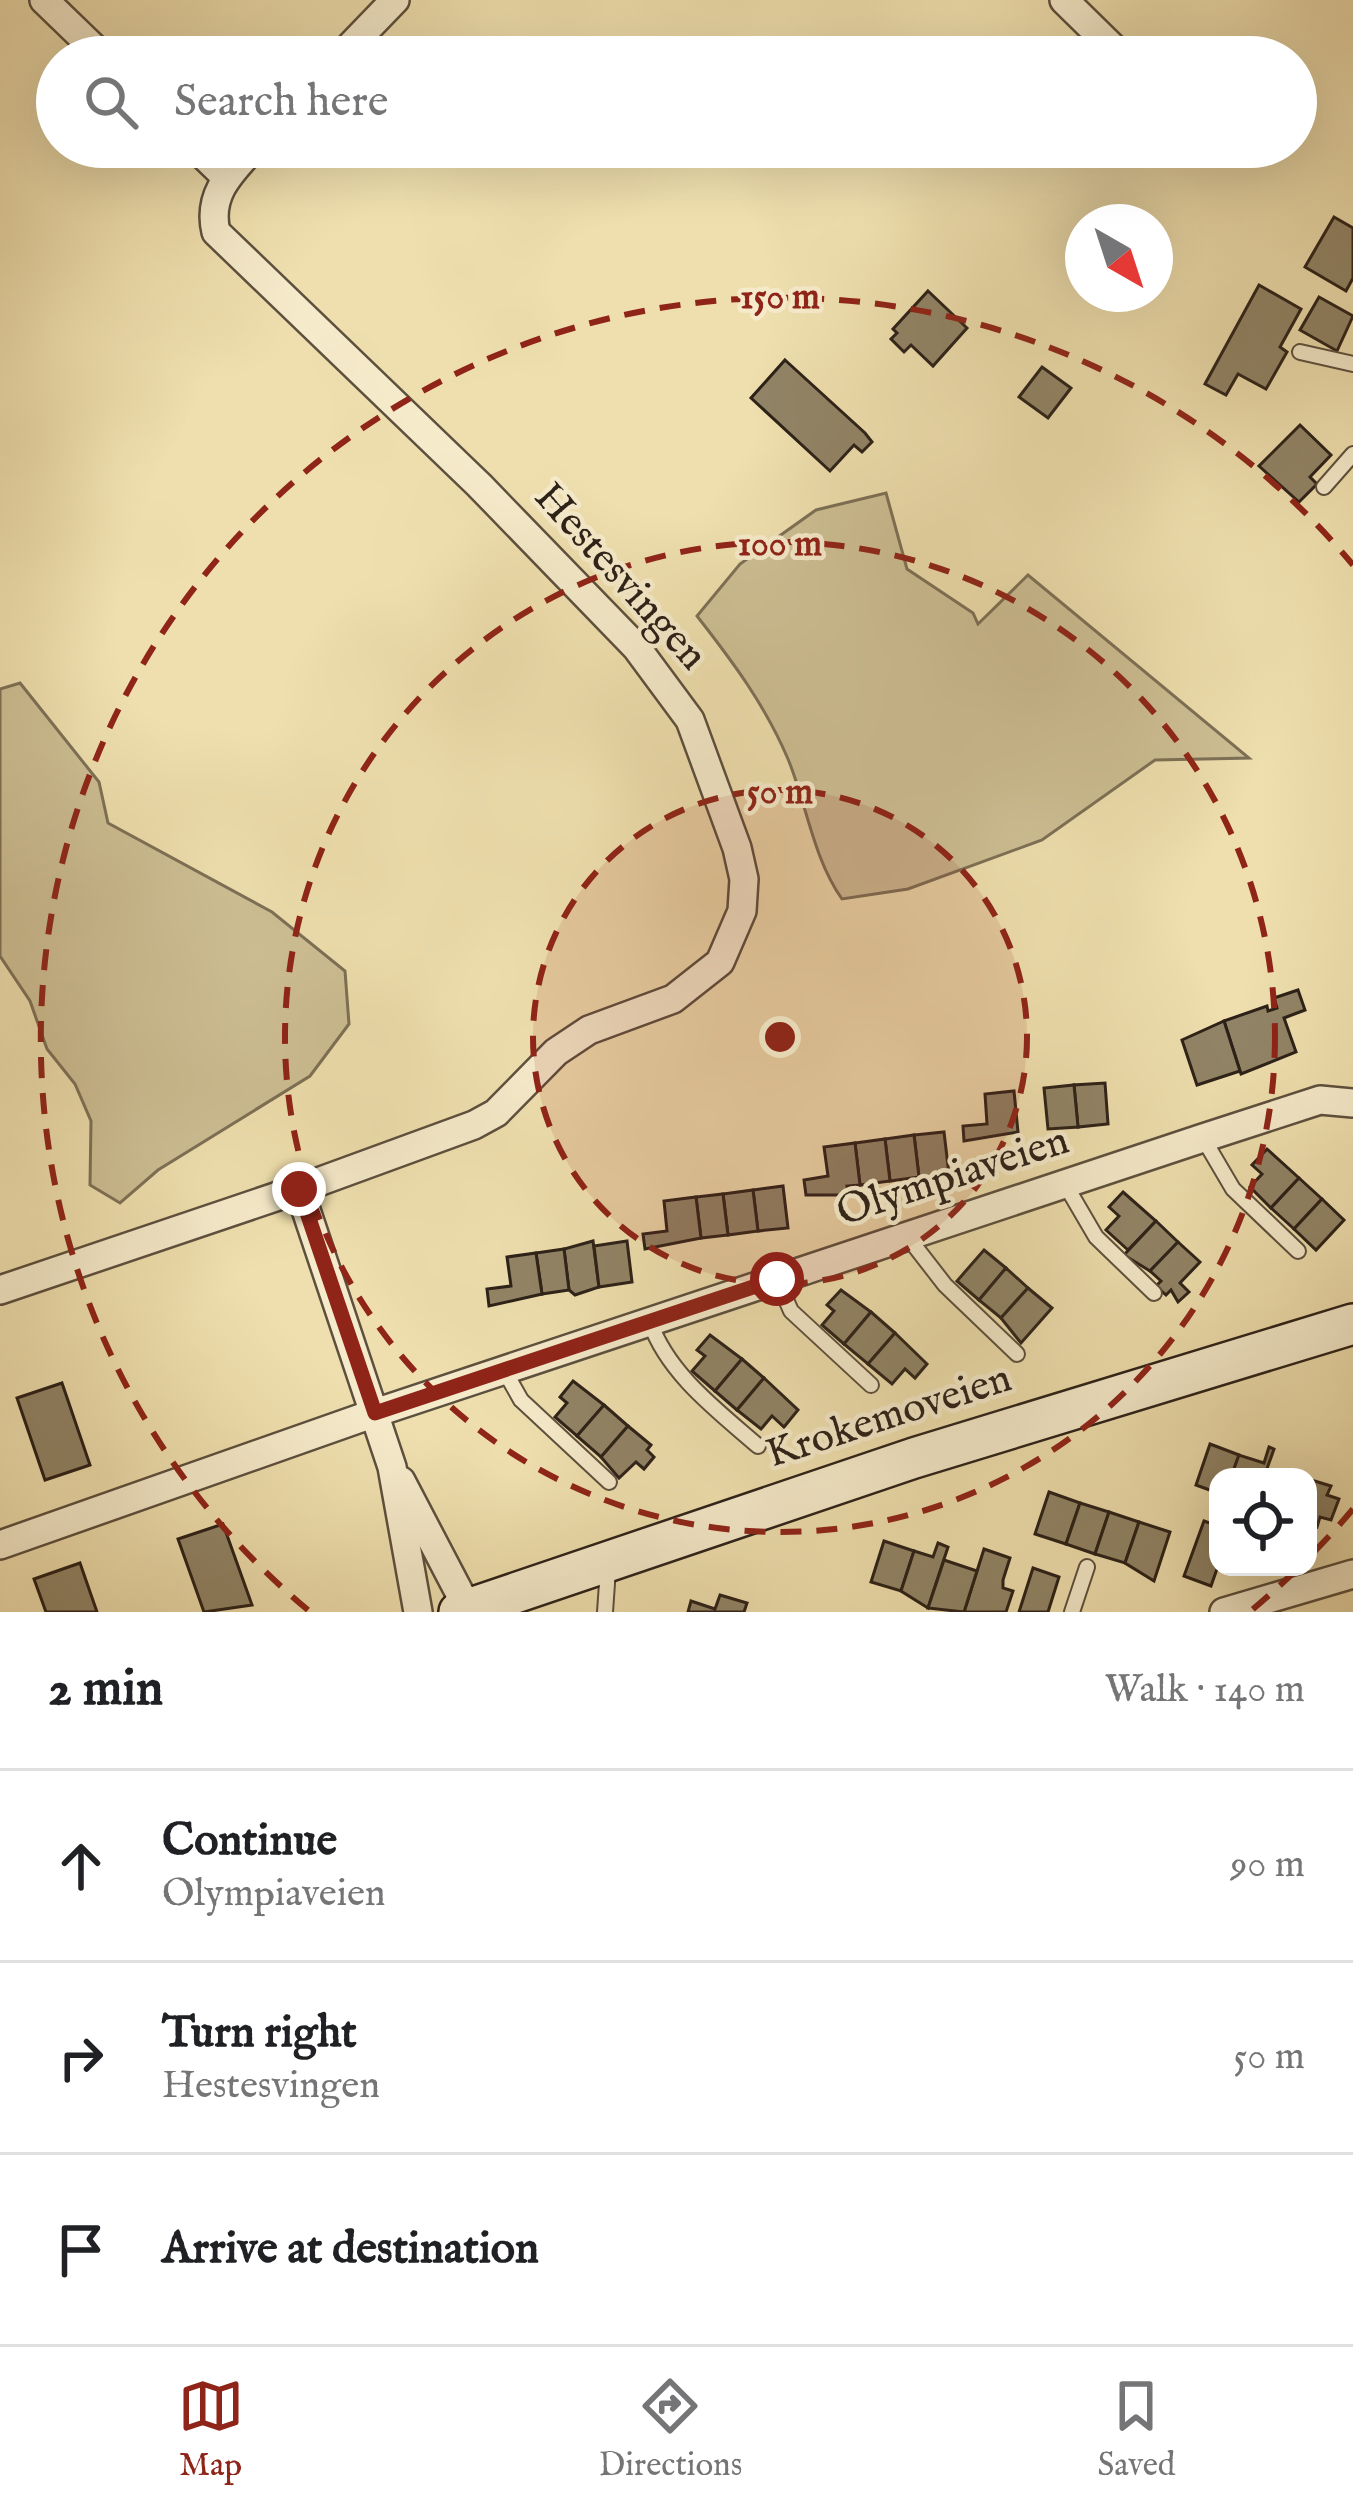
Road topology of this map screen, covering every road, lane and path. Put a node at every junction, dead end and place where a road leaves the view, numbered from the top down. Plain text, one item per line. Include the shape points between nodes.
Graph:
1 (44, 0) edge
2 (395, 0) edge
3 (1064, 0) edge
4 (81, 36) edge
5 (360, 36) edge
6 (1101, 36) edge
7 (218, 168) edge
8 (234, 168) edge
9 (226, 176) junction
10 (1300, 352) dead end
11 (1353, 364) edge
12 (1353, 454) edge
13 (1324, 487) dead end
14 (1353, 1103) edge
15 (1203, 1138) junction
16 (1065, 1184) junction
17 (299, 1189) junction
18 (907, 1236) junction
19 (1298, 1251) dead end
20 (777, 1279) junction
21 (0, 1290) edge
22 (1154, 1293) dead end
23 (650, 1322) junction
24 (1353, 1324) edge
25 (1017, 1354) dead end
26 (504, 1370) junction
27 (871, 1385) dead end
28 (375, 1413) junction
29 (758, 1446) dead end
30 (392, 1467) junction
31 (609, 1482) dead end
32 (0, 1545) edge
33 (609, 1561) junction
34 (1087, 1567) dead end
35 (1353, 1574) edge
36 (464, 1610) edge
37 (418, 1612) edge
38 (605, 1612) edge
39 (1072, 1612) edge
40 (1224, 1612) edge

1 - 4 street
2 - 5 street
3 - 6 street
7 - 9 street
8 - 9 street
9 - 17 street, Hestesvingen via 212,215 224,244 478,484 668,684 710,765 744,880 736,935 698,985 589,1030 474,1125
10 - 11 lane
12 - 13 lane
14 - 15 street, Olympiaveien via 1321,1100
15 - 16 street, Olympiaveien
15 - 19 lane via 1232,1189
16 - 18 street, Olympiaveien
16 - 22 lane via 1096,1237
17 - 21 street, Hestesvingen
17 - 28 street
18 - 20 street, Olympiaveien
18 - 25 lane
20 - 23 street, Olympiaveien
20 - 27 lane via 791,1311
23 - 26 street, Olympiaveien
23 - 29 lane via 688,1382
24 - 33 main road, Krokemoveien
26 - 28 street, Olympiaveien
26 - 31 lane via 520,1400
28 - 30 street
28 - 32 street, Olympiaveien
30 - 36 street
30 - 37 street
33 - 36 main road, Krokemoveien
33 - 38 lane
34 - 39 lane
35 - 40 street via 1300,1583

